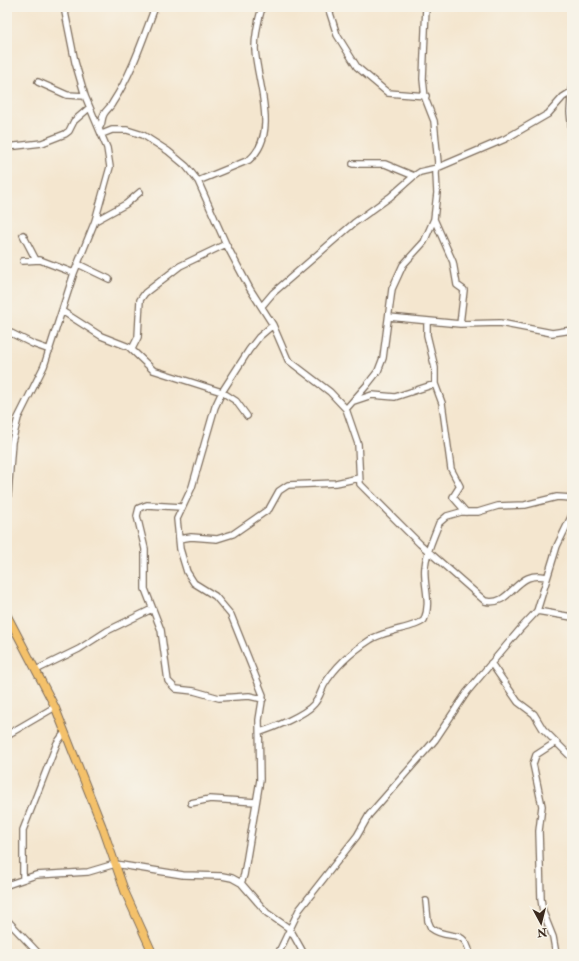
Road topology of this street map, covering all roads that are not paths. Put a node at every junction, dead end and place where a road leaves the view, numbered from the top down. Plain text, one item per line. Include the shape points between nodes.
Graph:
1 (64, 7) edge
2 (156, 7) edge
3 (262, 7) edge
4 (328, 7) edge
5 (426, 7) edge
6 (38, 82) dead end
7 (572, 84) edge
8 (571, 92) junction
9 (85, 96) junction
10 (426, 96) junction
11 (89, 108) junction
12 (100, 131) junction
13 (572, 132) edge
14 (7, 147) edge
15 (352, 164) dead end
16 (437, 168) junction
17 (414, 176) junction
18 (198, 181) junction
19 (140, 192) dead end
20 (434, 219) junction
21 (95, 221) junction
22 (23, 235) dead end
23 (226, 244) junction
24 (36, 260) junction
25 (23, 261) dead end
26 (78, 264) junction
27 (74, 272) junction
28 (109, 279) dead end
29 (262, 306) junction
30 (62, 311) junction
31 (388, 317) junction
32 (427, 321) junction
33 (460, 324) junction
34 (273, 325) junction
35 (572, 330) edge
36 (7, 331) edge
37 (132, 349) junction
38 (50, 350) junction
39 (435, 384) junction
40 (222, 392) junction
41 (353, 401) junction
42 (346, 409) junction
43 (247, 416) dead end
44 (359, 478) junction
45 (572, 498) edge
46 (181, 507) junction
47 (7, 508) edge
48 (466, 512) junction
49 (572, 515) edge
50 (179, 539) junction
51 (429, 552) junction
52 (548, 577) junction
53 (152, 609) junction
54 (537, 611) junction
55 (7, 615) edge
56 (572, 617) edge
57 (491, 663) junction
58 (36, 670) junction
59 (262, 699) junction
60 (55, 707) junction
61 (65, 732) junction
62 (260, 732) junction
63 (7, 735) edge
64 (556, 742) junction
65 (572, 758) edge
66 (191, 802) dead end
67 (256, 802) junction
68 (115, 864) junction
69 (23, 878) junction
70 (241, 883) junction
71 (7, 885) edge
72 (426, 901) dead end
73 (7, 920) edge
74 (290, 929) junction
75 (40, 954) edge
76 (153, 954) edge
77 (278, 954) edge
78 (304, 954) edge
79 (470, 954) edge
80 (556, 954) edge

1 - 9 street
2 - 12 street via 143,36 140,50 114,102 102,116
3 - 18 street via 255,34 265,119 264,134 255,156
4 - 10 street via 337,35 357,67 388,93
5 - 10 street via 423,78
6 - 9 street via 67,95
7 - 8 street
8 - 13 street
8 - 16 street via 548,114 505,139
9 - 11 street
10 - 16 street via 434,121
11 - 12 street
11 - 14 street via 74,121 65,134 42,143
12 - 18 street via 127,130 143,135 186,166
12 - 21 street via 107,148 110,167
15 - 17 street via 385,164
16 - 17 street via 425,170
16 - 20 street
17 - 29 street via 354,223 273,293
18 - 23 street
19 - 21 street via 126,204
20 - 31 street via 424,242 398,274 392,289
20 - 33 street via 453,262 457,285 464,290
21 - 26 street
22 - 24 street
23 - 29 street
23 - 37 street via 180,266 145,293 140,300 138,337
24 - 25 street
24 - 27 street
26 - 27 street
26 - 28 street
27 - 30 street
29 - 34 street
30 - 37 street via 101,336
30 - 38 street
31 - 32 street
31 - 41 street via 384,358 378,371
32 - 33 street
32 - 39 street via 427,335 435,368
33 - 35 street via 500,323 552,333
34 - 40 street via 249,350
34 - 42 street via 291,364 330,392
36 - 38 street
37 - 40 street via 153,370
38 - 47 street via 14,431
39 - 41 street via 395,397 372,395
39 - 48 street via 442,403 451,469 460,486 453,496
40 - 43 street via 236,401
40 - 46 street via 215,407 192,487
41 - 42 street
42 - 44 street via 358,444
44 - 50 street via 336,484 288,485 279,491 269,509 233,534 217,539
44 - 51 street via 360,484
45 - 48 street via 557,497 525,505 498,506 478,512
46 - 50 street via 177,518
46 - 53 street via 147,505 138,511 138,524 145,549 145,589
48 - 51 street via 443,518
49 - 52 street via 557,546
50 - 59 street via 183,560 194,583 215,596 231,615 260,687
51 - 52 street via 485,601 506,597 527,578
51 - 62 street via 425,569 428,599 424,620 419,624 371,639 333,672 314,704 279,726
52 - 54 street
53 - 58 street
53 - 59 street via 161,630 167,677 172,686 219,698 249,696
54 - 56 street
54 - 57 street
55 - 58 main road
57 - 64 street via 518,702 534,714 543,729
57 - 74 street via 467,692 435,740 369,815 308,898
58 - 60 main road
59 - 62 street
60 - 61 main road
60 - 63 street
61 - 68 main road
61 - 69 street via 57,743 23,830
62 - 67 street via 260,780
64 - 65 street
64 - 80 street via 536,755 533,764 542,806 539,831 541,899
66 - 67 street via 210,799
67 - 70 street
68 - 69 street via 88,872
68 - 70 street via 183,875 222,876
68 - 76 main road
69 - 71 street
70 - 74 street via 267,913
72 - 79 street via 431,928 440,933 463,938
73 - 75 street
74 - 77 street
74 - 78 street

